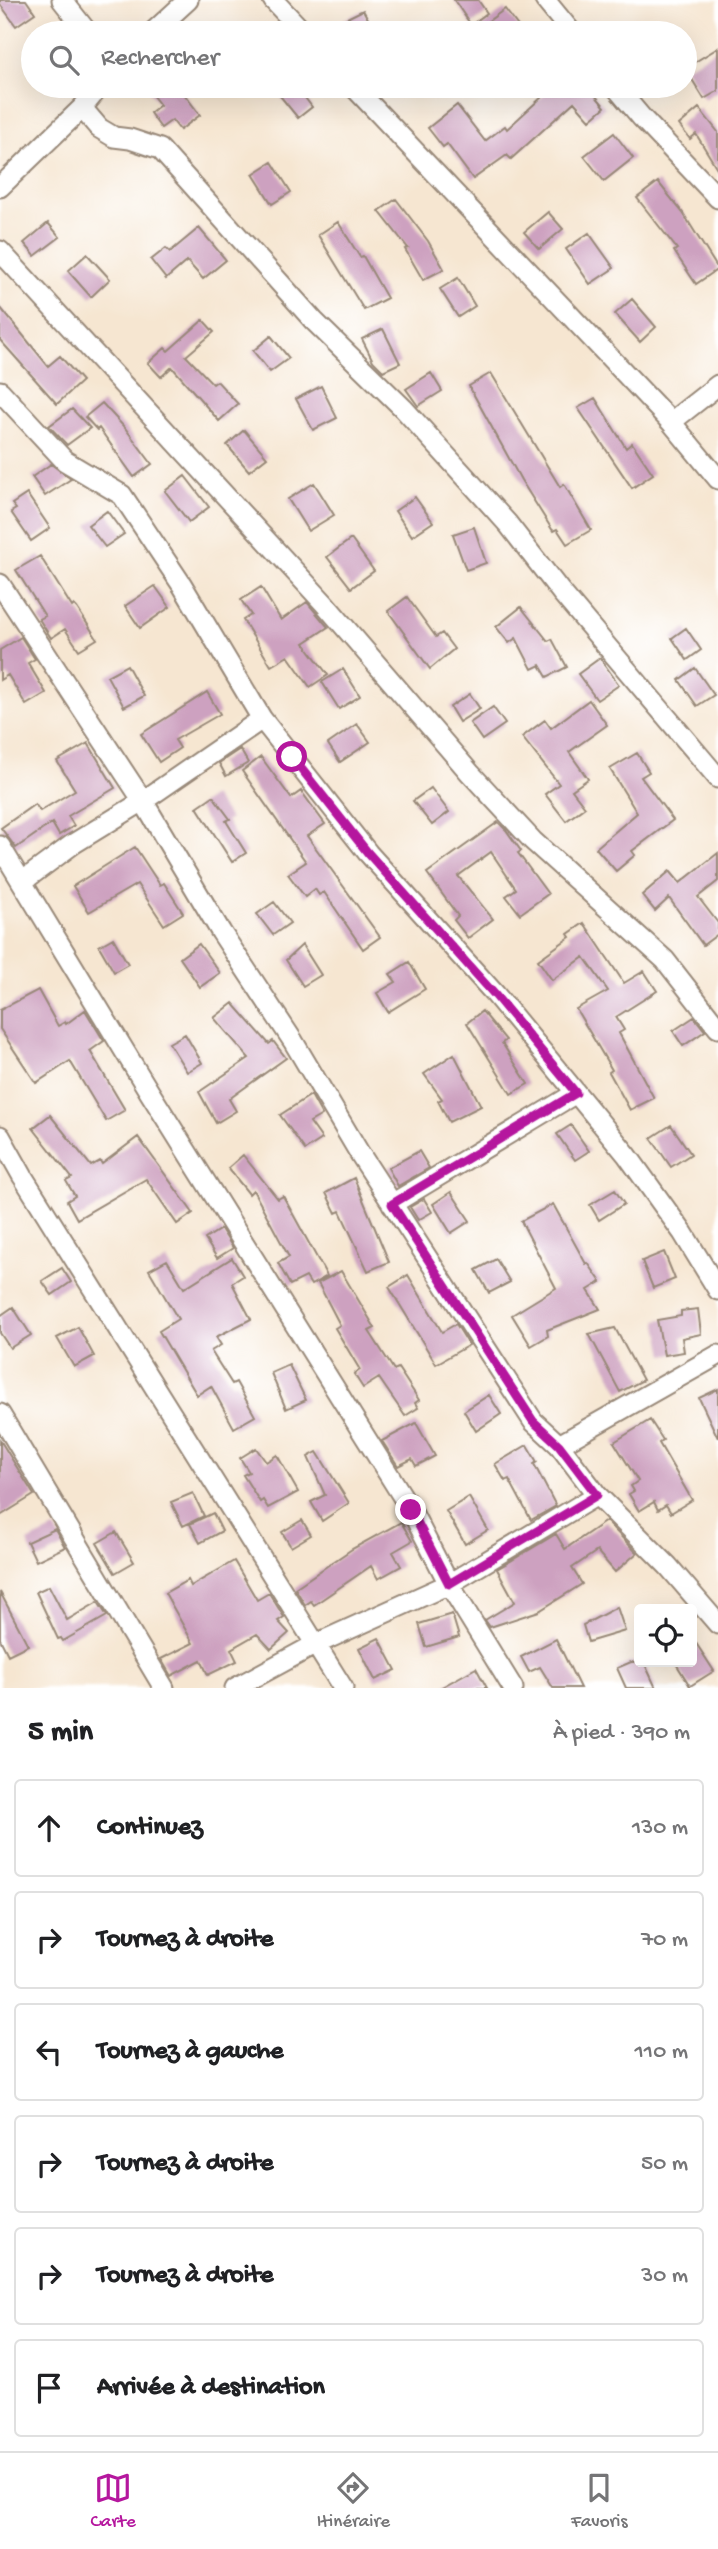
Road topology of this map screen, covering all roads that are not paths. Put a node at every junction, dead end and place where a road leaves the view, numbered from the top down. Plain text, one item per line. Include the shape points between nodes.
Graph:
1 (62, 0) edge
2 (188, 0) edge
3 (273, 0) edge
4 (544, 0) edge
5 (79, 21) edge
6 (165, 21) edge
7 (293, 21) edge
8 (562, 21) edge
9 (90, 98) edge
10 (364, 98) edge
11 (625, 98) edge
12 (82, 108) junction
13 (0, 187) edge
14 (718, 198) edge
15 (0, 251) edge
16 (718, 385) edge
17 (0, 391) edge
18 (671, 422) junction
19 (718, 478) edge
20 (0, 584) edge
21 (262, 719) junction
22 (718, 778) edge
23 (143, 801) junction
24 (0, 846) edge
25 (23, 881) junction
26 (718, 1028) edge
27 (576, 1093) junction
28 (0, 1136) edge
29 (392, 1204) junction
30 (718, 1290) edge
31 (718, 1355) edge
32 (0, 1414) edge
33 (559, 1445) junction
34 (597, 1495) junction
35 (449, 1584) junction
36 (718, 1625) edge
37 (316, 1644) junction
38 (164, 1688) edge
39 (235, 1688) edge
40 (343, 1688) edge
41 (513, 1688) edge

1 - 5 street
2 - 6 street
3 - 7 street
4 - 8 street
9 - 12 street
10 - 18 street
11 - 14 street
12 - 13 street
12 - 22 street via 114,137 160,149 314,321 403,408 509,524
15 - 26 street via 324,603 470,773 533,841 665,960
16 - 18 street
17 - 21 street via 65,461 122,495
18 - 19 street
20 - 23 street
21 - 23 street
21 - 27 street via 368,853
23 - 25 street
23 - 29 street
24 - 25 street
25 - 35 street via 411,1510
27 - 29 street
27 - 30 street via 627,1155
28 - 37 street
29 - 33 street via 533,1421
31 - 33 street
32 - 38 street
33 - 34 street
34 - 35 street
34 - 36 street via 668,1566
35 - 37 street
35 - 41 street
37 - 39 street
37 - 40 street

